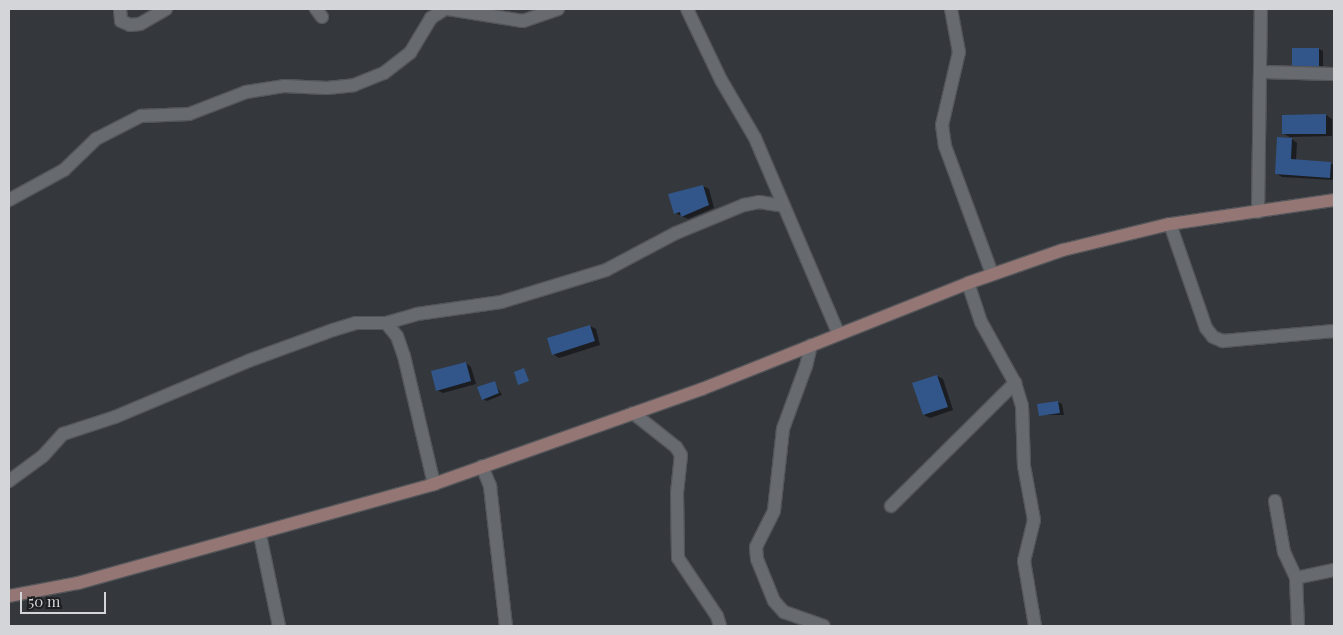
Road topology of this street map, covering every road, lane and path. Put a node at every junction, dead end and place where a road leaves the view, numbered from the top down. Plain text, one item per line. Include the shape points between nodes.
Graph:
1 (120, 9) edge
2 (166, 9) edge
3 (446, 9) edge
4 (558, 9) edge
5 (687, 9) edge
6 (951, 9) edge
7 (1261, 9) edge
8 (1261, 72) junction
9 (1334, 74) edge
10 (9, 200) edge
11 (1334, 200) edge
12 (784, 206) junction
13 (1258, 212) junction
14 (1170, 224) junction
15 (992, 274) junction
16 (968, 283) junction
17 (386, 323) junction
18 (1334, 332) edge
19 (838, 333) junction
20 (811, 345) junction
21 (1015, 383) junction
22 (633, 413) junction
23 (482, 466) junction
24 (9, 481) edge
25 (434, 484) junction
26 (1275, 501) dead end
27 (891, 506) dead end
28 (260, 535) junction
29 (1334, 570) edge
30 (1296, 578) junction
31 (9, 596) edge
32 (279, 626) edge
33 (506, 626) edge
34 (720, 626) edge
35 (824, 626) edge
36 (1035, 626) edge
37 (1298, 626) edge

1 - 2 street via 121,21 130,25 140,24
3 - 4 street via 523,20
3 - 10 street via 431,18 410,53 384,73 354,85 326,88 284,86 246,92 189,114 141,116 96,139 64,170
5 - 12 street via 721,80 755,138
6 - 15 street via 959,52 942,125 945,146
7 - 8 street
8 - 9 street
8 - 13 street
11 - 13 street
12 - 17 street via 759,202 744,206 676,234 606,270 501,302 417,314
12 - 19 street
13 - 14 street
14 - 15 street via 1063,250
14 - 18 street via 1206,328 1213,337 1223,341
15 - 16 street
16 - 19 street
16 - 21 street via 987,336
17 - 24 street via 356,323 332,330 115,417 63,434 44,456
17 - 25 street via 397,336 404,356
19 - 20 street
20 - 22 street
20 - 35 street via 783,429 774,511 756,546 757,559 774,601 784,612
21 - 27 street
21 - 36 street via 1022,406 1024,466 1034,520 1024,560
22 - 23 street
22 - 34 street via 676,447 681,456 676,501 678,558 717,616
23 - 25 street
23 - 33 street via 490,486
25 - 28 street
26 - 30 street via 1284,552
28 - 31 street via 78,583
28 - 32 street
29 - 30 street
30 - 37 street

